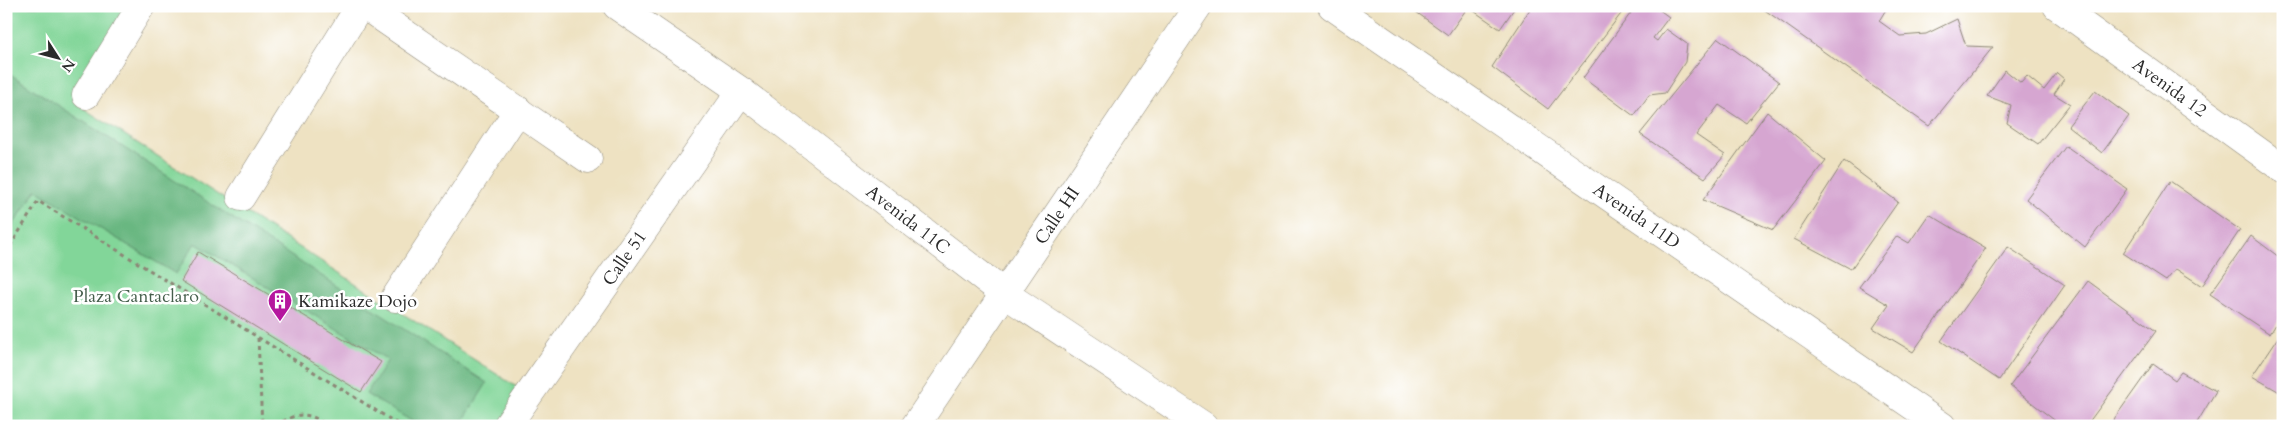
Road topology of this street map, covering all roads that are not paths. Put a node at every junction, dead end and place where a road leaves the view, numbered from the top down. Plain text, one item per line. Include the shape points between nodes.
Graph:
1 (142, 6) edge
2 (360, 6) edge
3 (366, 6) edge
4 (617, 6) edge
5 (1198, 6) edge
6 (1332, 6) edge
7 (2057, 6) edge
8 (741, 91) junction
9 (86, 95) dead end
10 (518, 110) junction
11 (588, 158) dead end
12 (2283, 169) edge
13 (241, 197) dead end
14 (1005, 294) junction
15 (396, 298) dead end
16 (507, 426) edge
17 (915, 426) edge
18 (1204, 426) edge
19 (1942, 426) edge

1 - 9 street
2 - 13 street
3 - 10 street
4 - 8 street, Avenida 11C
5 - 14 street, Calle HI
6 - 19 street, Avenida 11D
7 - 12 street, Avenida 12
8 - 14 street, Avenida 11C
8 - 16 street, Calle 51
10 - 11 street
10 - 15 street
14 - 17 street, Calle HI
14 - 18 street, Avenida 11C

